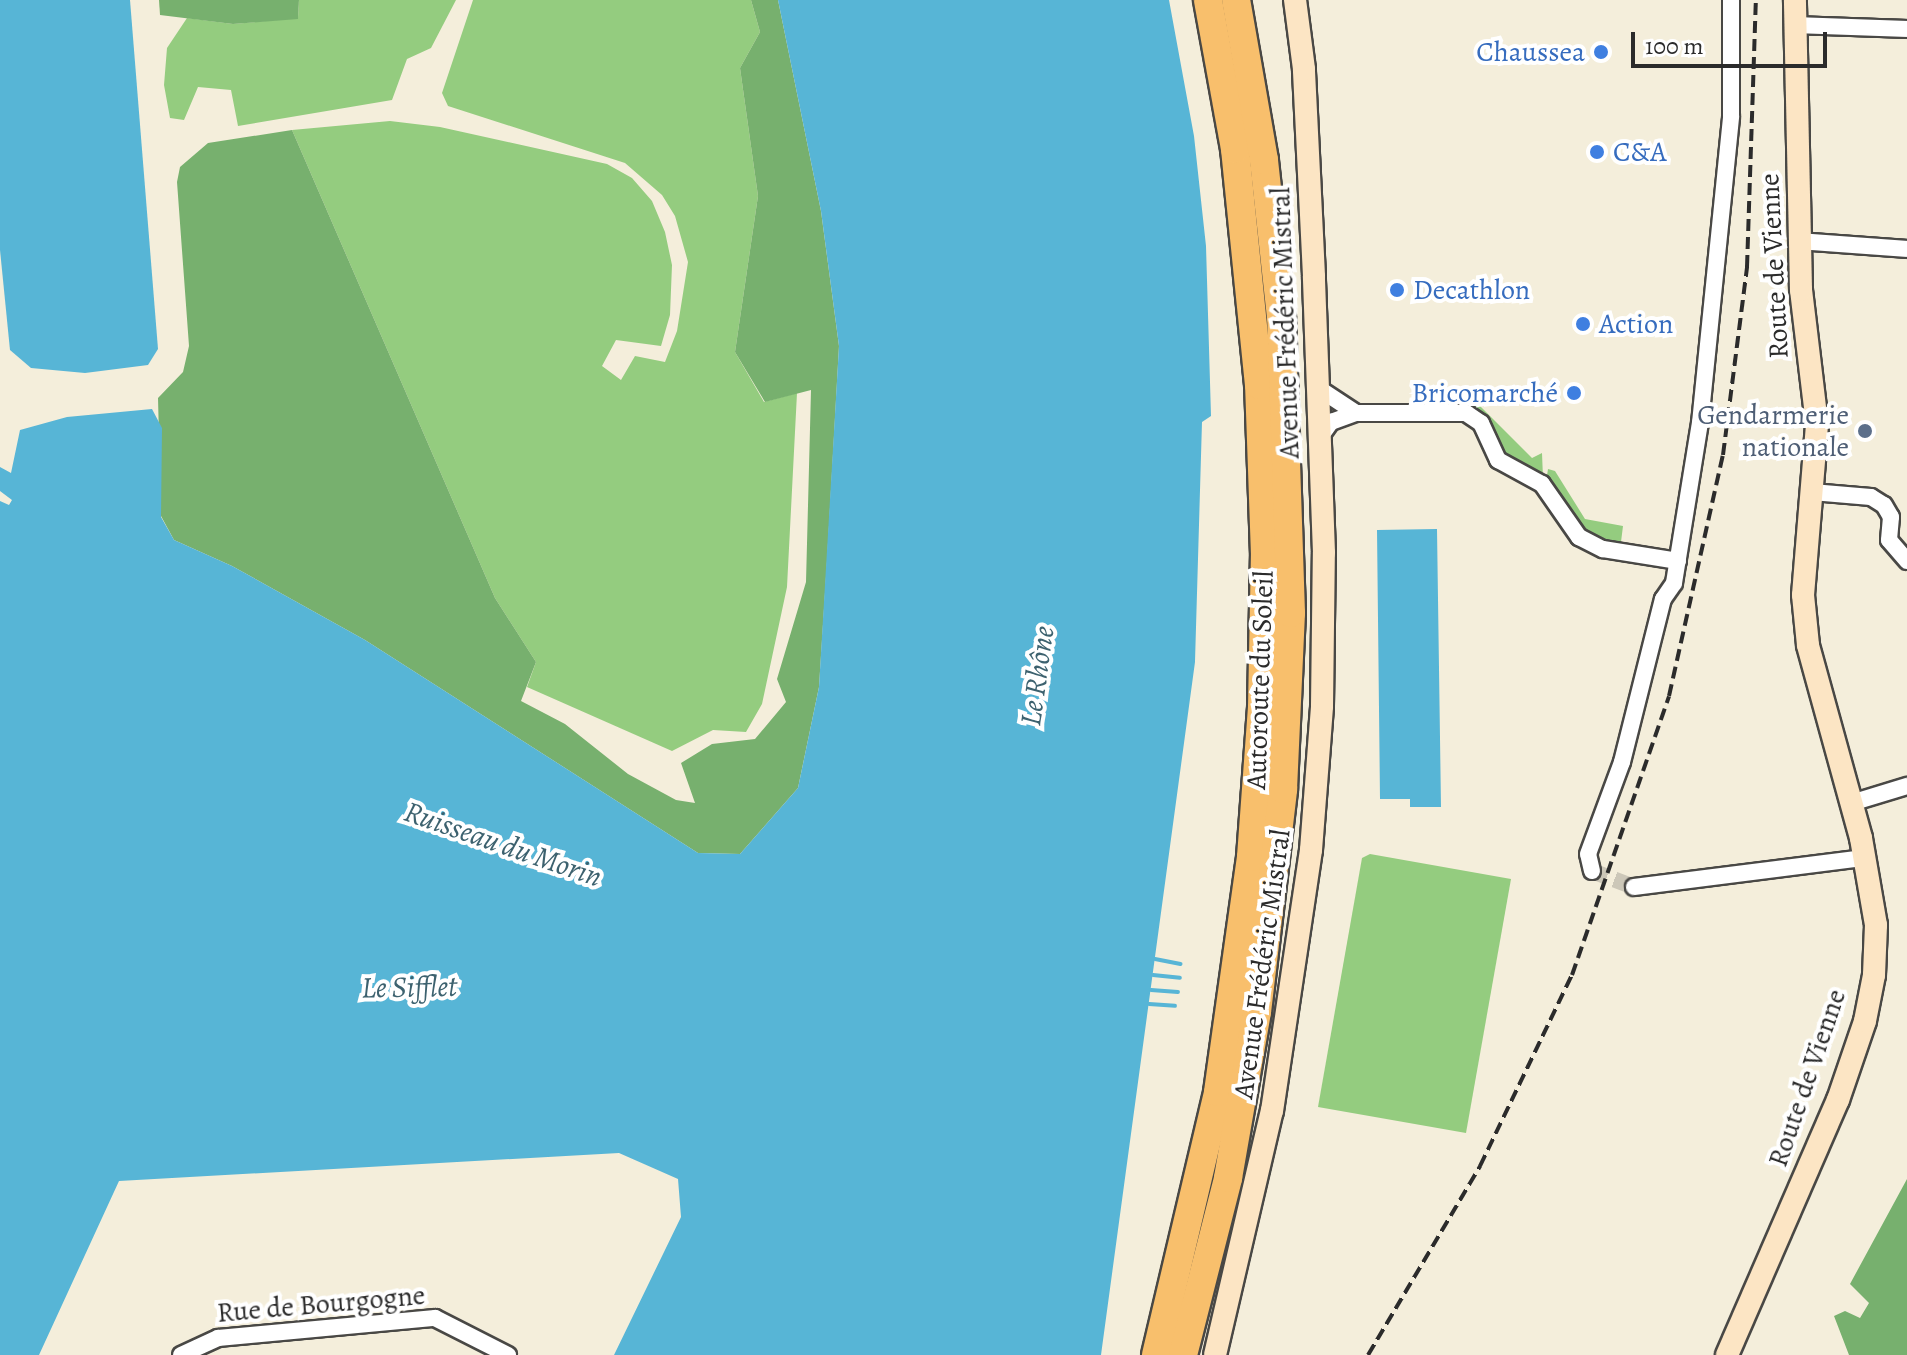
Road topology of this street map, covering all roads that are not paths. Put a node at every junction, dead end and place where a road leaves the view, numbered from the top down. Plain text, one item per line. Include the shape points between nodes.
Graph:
1 (1208, 0) edge
2 (1236, 0) edge
3 (1295, 0) edge
4 (1731, 0) edge
5 (1795, 0) edge
6 (1795, 25) junction
7 (1907, 29) edge
8 (1799, 241) junction
9 (1907, 249) edge
10 (1318, 388) junction
11 (1356, 413) junction
12 (1320, 437) junction
13 (1812, 492) junction
14 (1678, 561) junction
15 (1907, 561) edge
16 (1907, 786) edge
17 (1851, 803) junction
18 (1864, 858) junction
19 (1592, 871) dead end
20 (1634, 887) tunnel mouth
21 (181, 1355) edge
22 (508, 1355) edge
23 (1156, 1355) edge
24 (1183, 1355) edge
25 (1215, 1355) edge
26 (1727, 1355) edge

1 - 23 highway, Autoroute du Soleil via 1237,165 1257,356 1265,555 1262,708 1251,857 1225,1052 1204,1167
2 - 24 highway, Autoroute du Soleil via 1264,160 1281,317 1290,491 1290,641 1283,789 1257,1012 1228,1178
3 - 10 street, Avenue Frédéric Mistral via 1304,69
4 - 14 street via 1731,116 1719,267
5 - 6 street, Route de Vienne
6 - 7 street
6 - 8 street, Route de Vienne
8 - 9 street
8 - 13 street, Route de Vienne via 1817,424
10 - 11 street
10 - 12 street, Avenue Frédéric Mistral
11 - 12 street via 1338,417
11 - 14 street via 1474,416 1498,460 1542,484 1579,537 1603,549
12 - 25 street, Avenue Frédéric Mistral via 1324,632 1311,850 1272,1111
13 - 15 street via 1871,497 1884,505 1891,517 1889,540
13 - 17 street, Route de Vienne via 1803,595 1808,645
14 - 19 street via 1622,762 1588,854
16 - 17 street
17 - 18 street, Route de Vienne
18 - 20 street
18 - 26 street, Route de Vienne via 1876,925 1865,1021 1838,1100
21 - 22 street, Rue de Bourgogne via 218,1338 435,1318

